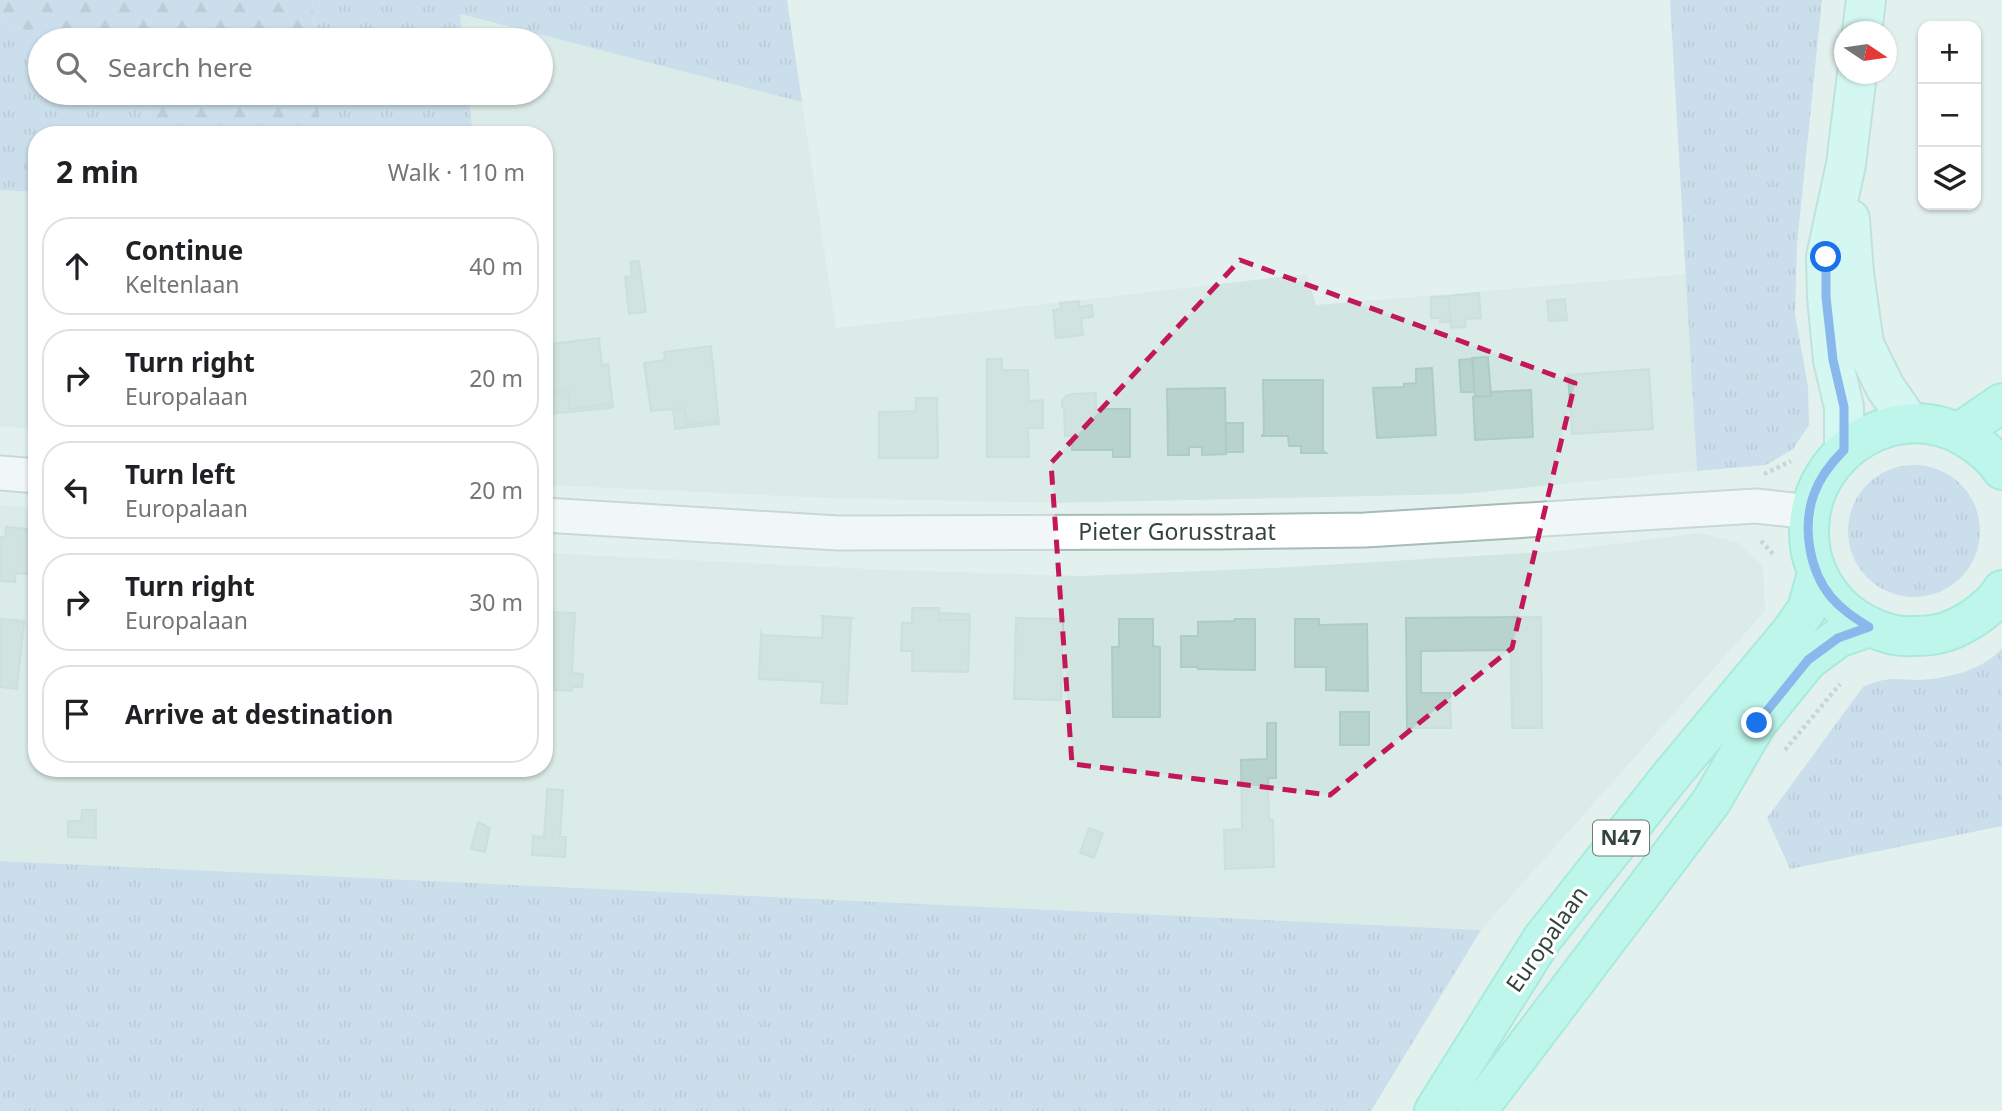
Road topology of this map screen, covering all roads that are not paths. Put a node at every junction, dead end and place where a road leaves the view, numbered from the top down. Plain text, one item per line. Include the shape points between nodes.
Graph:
1 (1866, 0) edge
2 (1863, 21) edge
3 (1856, 84) edge
4 (1846, 164) junction
5 (2002, 403) edge
6 (1910, 423) junction
7 (1958, 433) junction
8 (1844, 450) junction
9 (2002, 470) edge
10 (0, 473) edge
11 (28, 475) edge
12 (1810, 512) junction
13 (553, 516) edge
14 (1817, 574) junction
15 (2002, 590) edge
16 (1869, 627) junction
17 (1434, 1111) edge
18 (1477, 1111) edge

1 - 2 main road
3 - 4 main road
4 - 6 main road via 1864,344
4 - 8 main road via 1826,257 1833,360 1844,407
5 - 7 main road
6 - 7 main road, Europalaan / N47
6 - 8 main road, Europalaan / N47 via 1875,431
7 - 9 main road, Europalaan / N47 via 1981,447
8 - 12 main road, Europalaan / N47 via 1822,478
10 - 11 street
12 - 13 street, Pieter Gorusstraat via 1756,506 1365,530 878,533
12 - 14 main road, Europalaan / N47 via 1809,544
14 - 16 main road, Europalaan / N47 via 1830,596
14 - 17 main road, Europalaan / N47 via 1808,609 1542,939
15 - 16 main road, Europalaan / N47 via 1974,619 1940,634 1904,637
16 - 18 main road, Europalaan / N47 via 1838,638 1808,660 1757,723 1711,802

